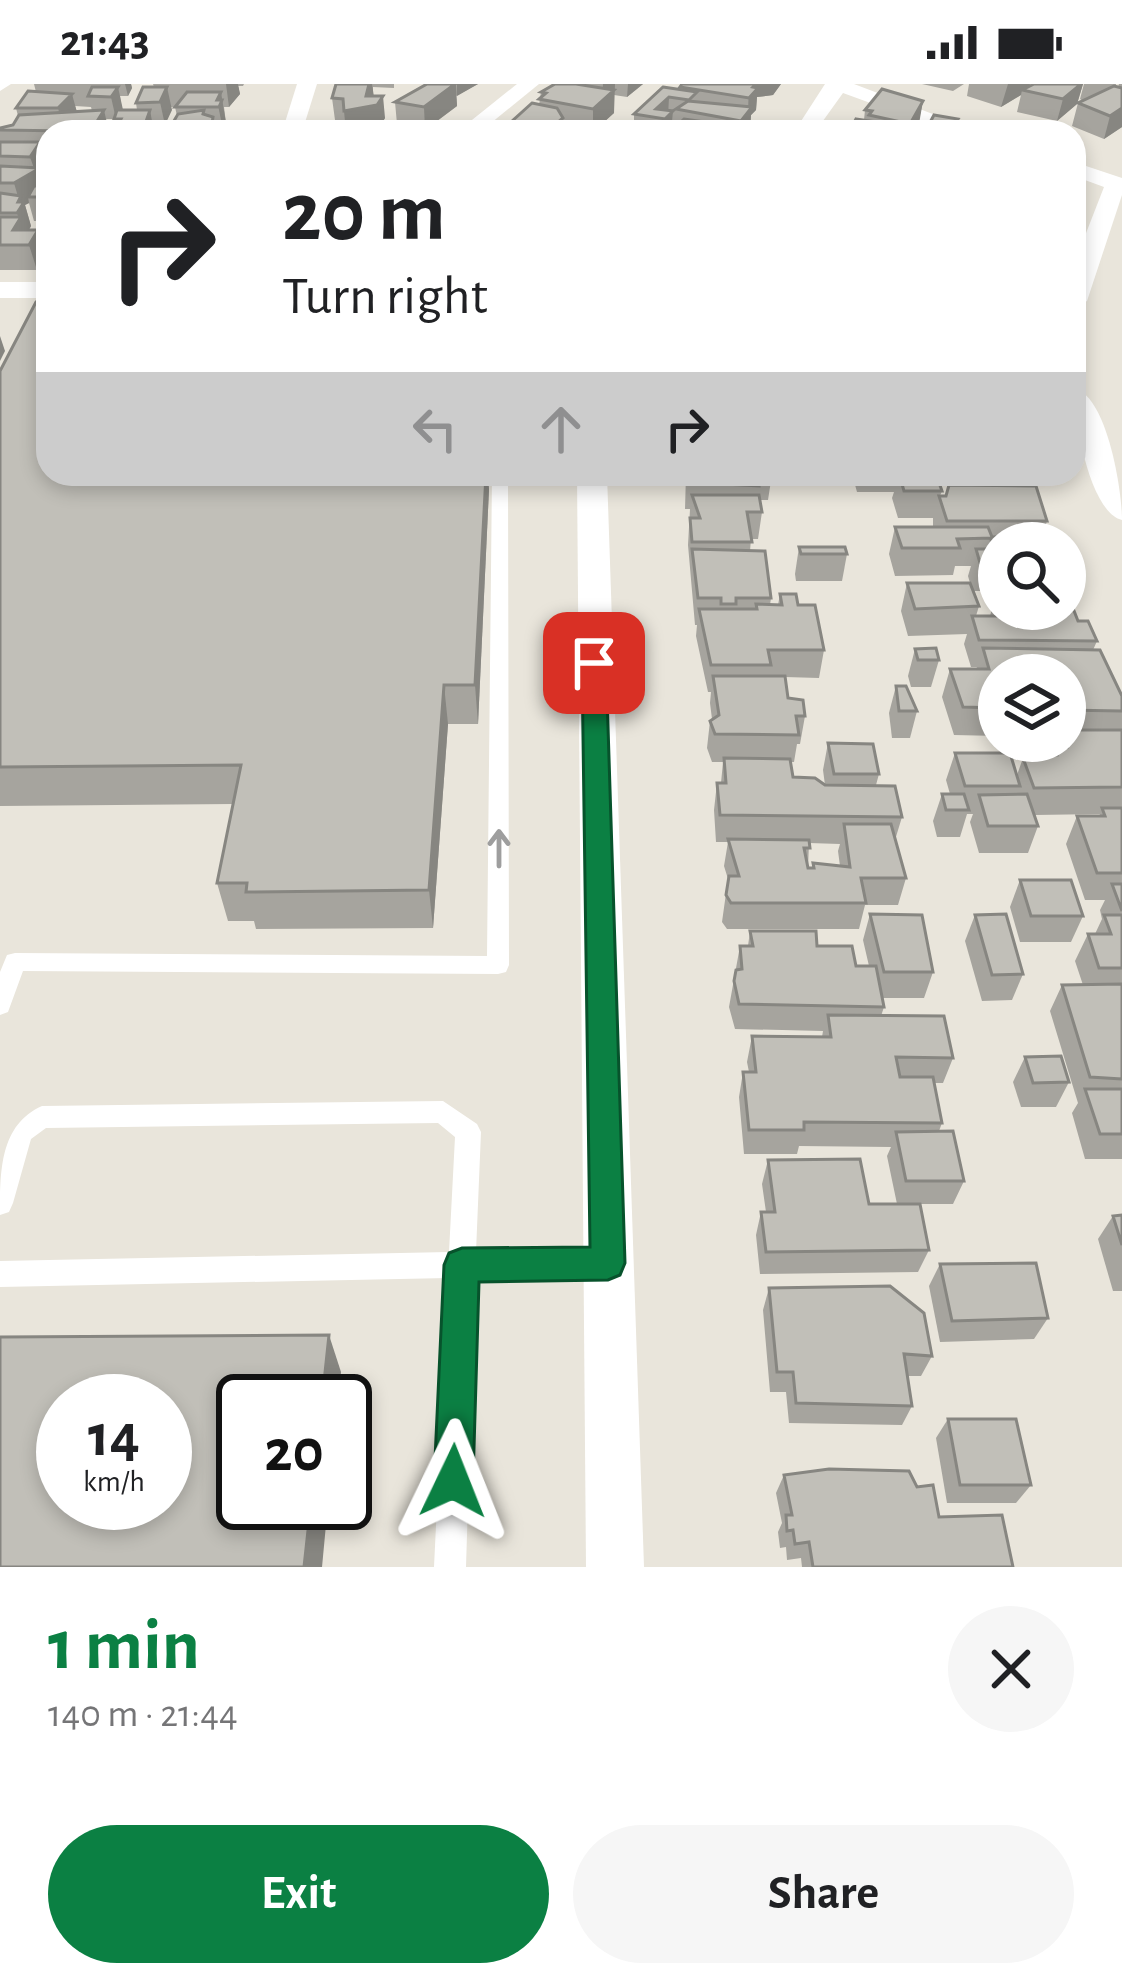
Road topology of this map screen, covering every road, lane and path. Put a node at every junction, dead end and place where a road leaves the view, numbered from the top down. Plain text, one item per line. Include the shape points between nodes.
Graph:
1 (307, 84) edge
2 (529, 84) edge
3 (837, 85) edge
4 (296, 120) edge
5 (482, 120) edge
6 (812, 120) edge
7 (936, 120) edge
8 (1086, 173) edge
9 (1120, 185) edge
10 (1086, 265) edge
11 (0, 290) edge
12 (36, 299) edge
13 (1086, 425) edge
14 (500, 486) edge
15 (592, 486) edge
16 (1122, 511) edge
17 (8, 955) edge
18 (0, 1005) edge
19 (0, 1203) edge
20 (608, 1263) junction
21 (462, 1265) junction
22 (0, 1274) edge
23 (450, 1567) edge
24 (615, 1567) edge

1 - 4 street
2 - 5 street
3 - 6 street
3 - 7 street
8 - 9 street
9 - 10 street
11 - 12 street
13 - 16 street
17 -> 14 lane via 498,965
15 - 20 street
17 - 18 lane
19 - 21 lane via 20,1132 42,1117 443,1112 468,1132
20 - 21 lane
20 - 24 street
21 - 22 lane
21 - 23 lane

